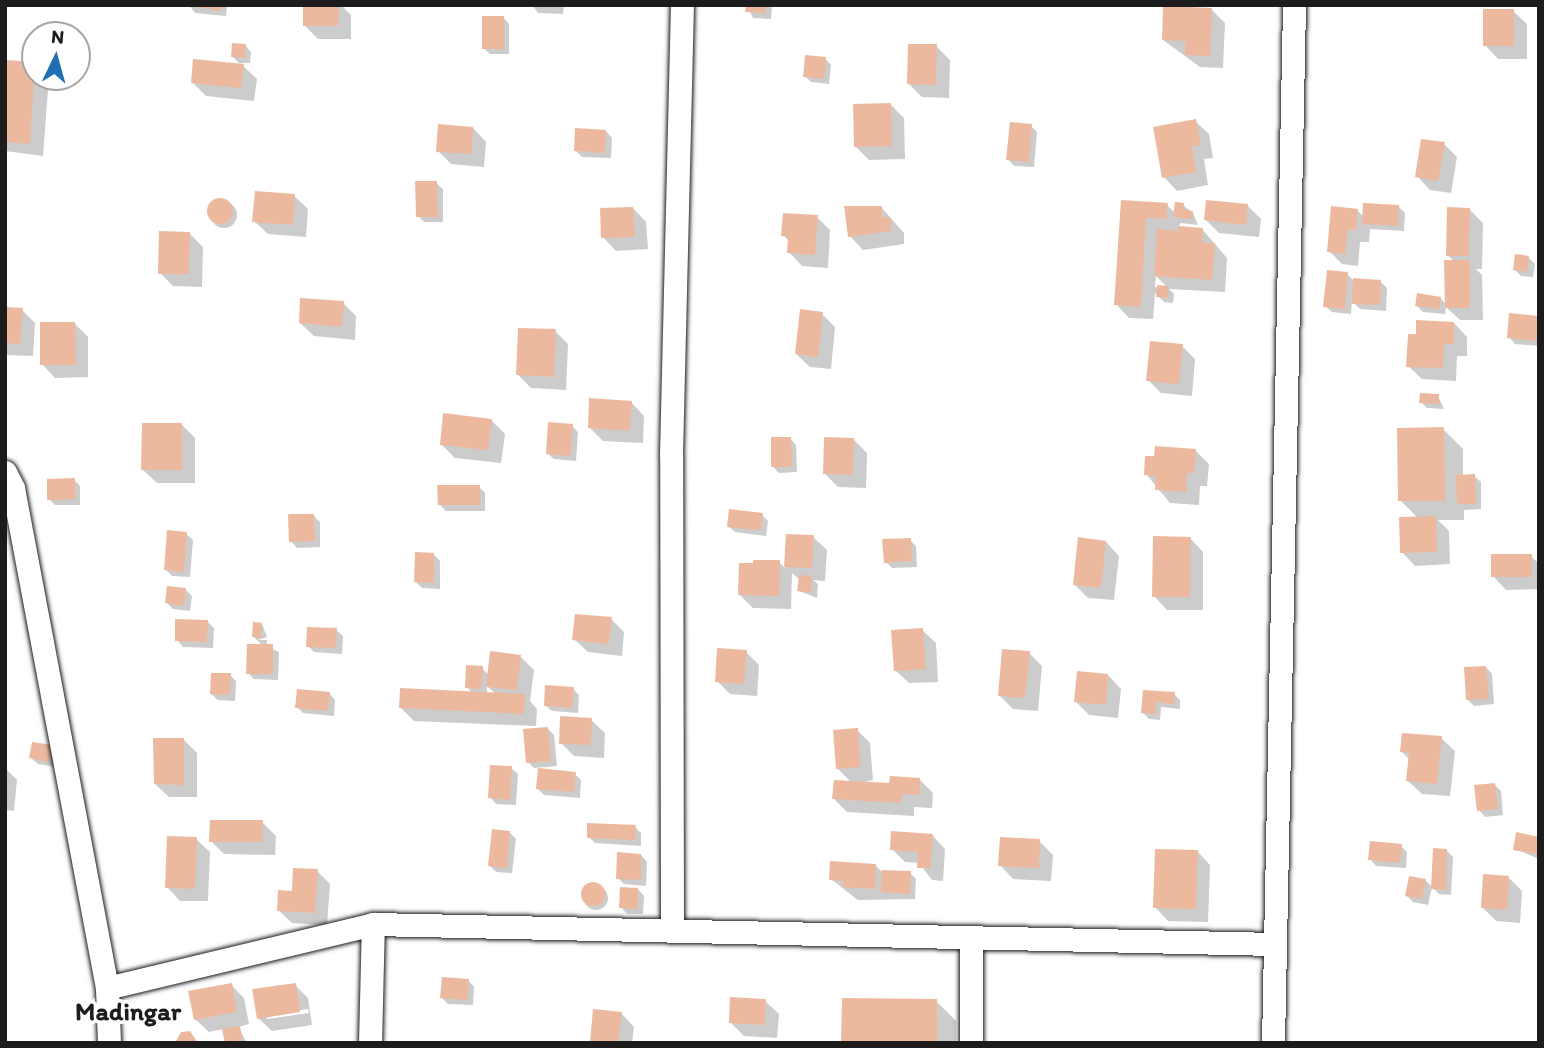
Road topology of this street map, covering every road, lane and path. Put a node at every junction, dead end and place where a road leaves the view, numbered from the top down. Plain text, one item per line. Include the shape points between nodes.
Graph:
1 (682, 5) edge
2 (1294, 5) edge
3 (5, 472) edge
4 (373, 924) junction
5 (672, 927) junction
6 (971, 939) junction
7 (1272, 944) junction
8 (107, 988) junction
9 (109, 1043) edge
10 (370, 1043) edge
11 (971, 1043) edge
12 (1273, 1043) edge

1 - 5 street via 671,454
2 - 7 street
3 - 8 street via 13,488
4 - 5 street
4 - 8 street
4 - 10 street
5 - 6 street
6 - 7 street
6 - 11 street
7 - 12 street
8 - 9 street

